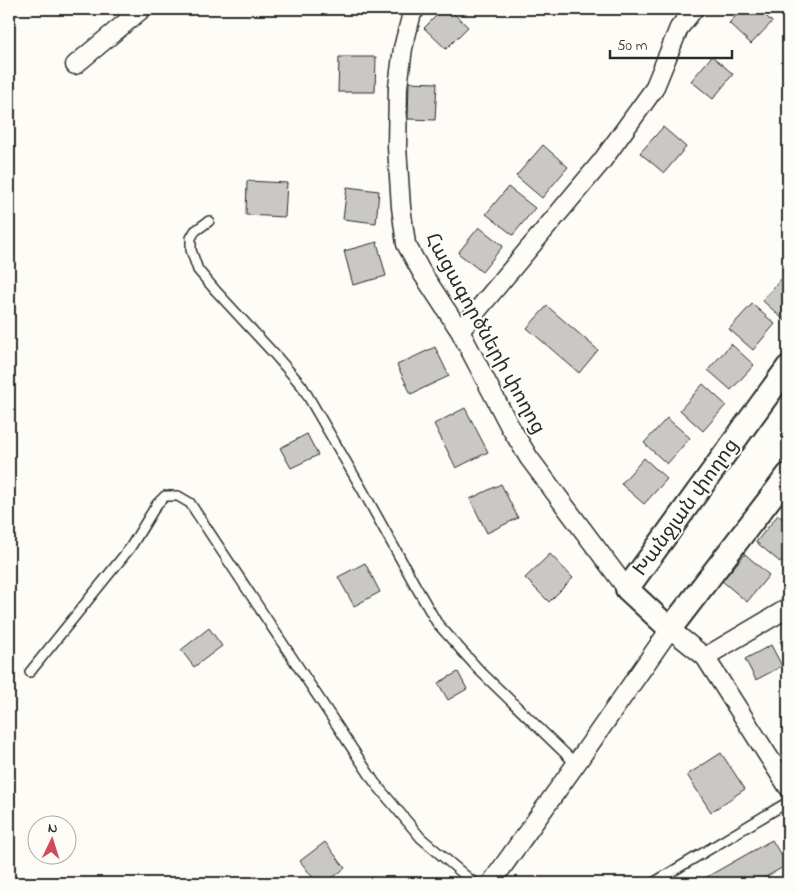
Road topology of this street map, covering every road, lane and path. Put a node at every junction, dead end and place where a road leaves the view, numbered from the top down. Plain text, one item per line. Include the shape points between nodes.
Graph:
1 (142, 9) edge
2 (416, 9) edge
3 (694, 9) edge
4 (76, 65) dead end
5 (209, 220) dead end
6 (460, 331) junction
7 (788, 368) edge
8 (788, 475) edge
9 (627, 590) junction
10 (788, 608) edge
11 (670, 629) junction
12 (705, 657) junction
13 (30, 672) dead end
14 (576, 764) junction
15 (788, 787) edge
16 (788, 802) edge
17 (474, 883) edge
18 (491, 883) edge
19 (653, 883) edge

1 - 4 street
2 - 6 street, Հացագործների փողոց via 412,13 403,48 398,87 397,147 406,244
3 - 6 street via 679,28 654,89 637,113 602,161
5 - 14 lane via 191,238 191,250 198,270 302,386 437,623 480,671
6 - 9 street, Հացագործների փողոց via 529,458
7 - 9 street, Խանջյան փողոց
8 - 11 street
9 - 11 street, Խանջյան փողոց
10 - 12 street
11 - 12 street
11 - 14 street
12 - 15 street
13 - 17 lane via 130,548 157,504 165,496 178,496 190,504 376,783 421,838
14 - 18 street
16 - 19 lane

